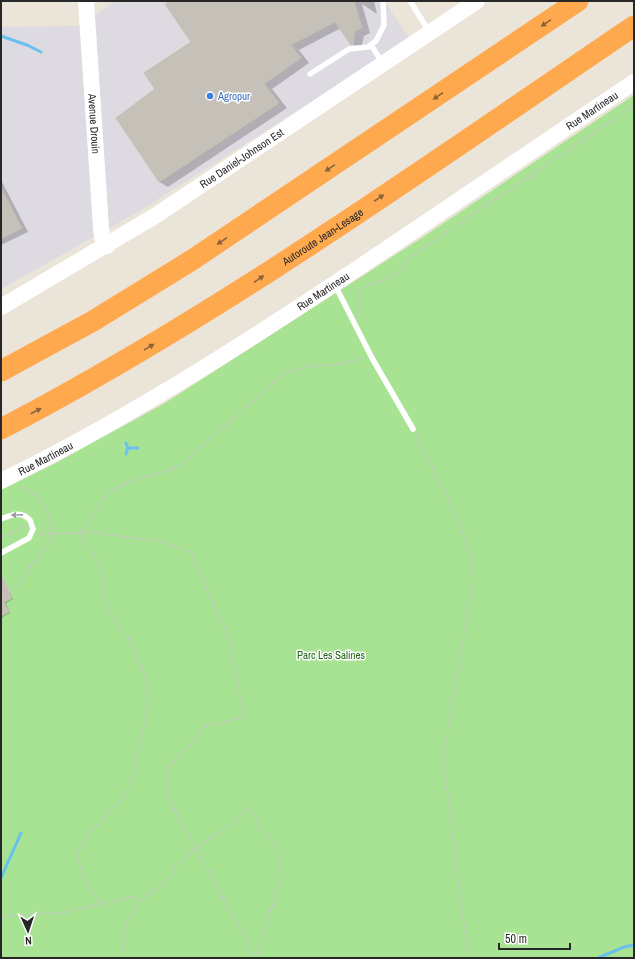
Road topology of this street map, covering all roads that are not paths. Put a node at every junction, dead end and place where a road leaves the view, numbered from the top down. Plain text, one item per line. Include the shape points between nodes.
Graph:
1 (86, 1) edge
2 (383, 1) edge
3 (410, 1) edge
4 (477, 1) edge
5 (578, 1) edge
6 (634, 26) edge
7 (430, 33) junction
8 (371, 45) junction
9 (384, 64) junction
10 (310, 74) dead end
11 (634, 82) edge
12 (107, 246) junction
13 (334, 284) junction
14 (1, 307) edge
15 (1, 371) edge
16 (1, 429) edge
17 (413, 429) road end
18 (8, 484) edge
19 (1, 519) edge
20 (1, 553) edge

1 - 12 street, Avenue Drouin via 101,228
2 - 8 lane via 384,25 378,39
3 - 7 lane
4 - 7 street, Rue Daniel-Johnson Est
5 -> 15 highway via 192,260 93,321
16 -> 6 highway, Autoroute Jean-Lesage via 118,365 228,299
7 - 9 street, Rue Daniel-Johnson Est
8 - 9 lane
8 - 10 lane via 349,49
9 - 12 street, Rue Daniel-Johnson Est
11 - 13 street, Rue Martineau
12 - 14 street, Rue Daniel-Johnson Est
13 - 17 lane via 372,358
13 - 18 street, Rue Martineau via 243,345
20 -> 19 lane via 29,538 33,529 30,520 21,514

